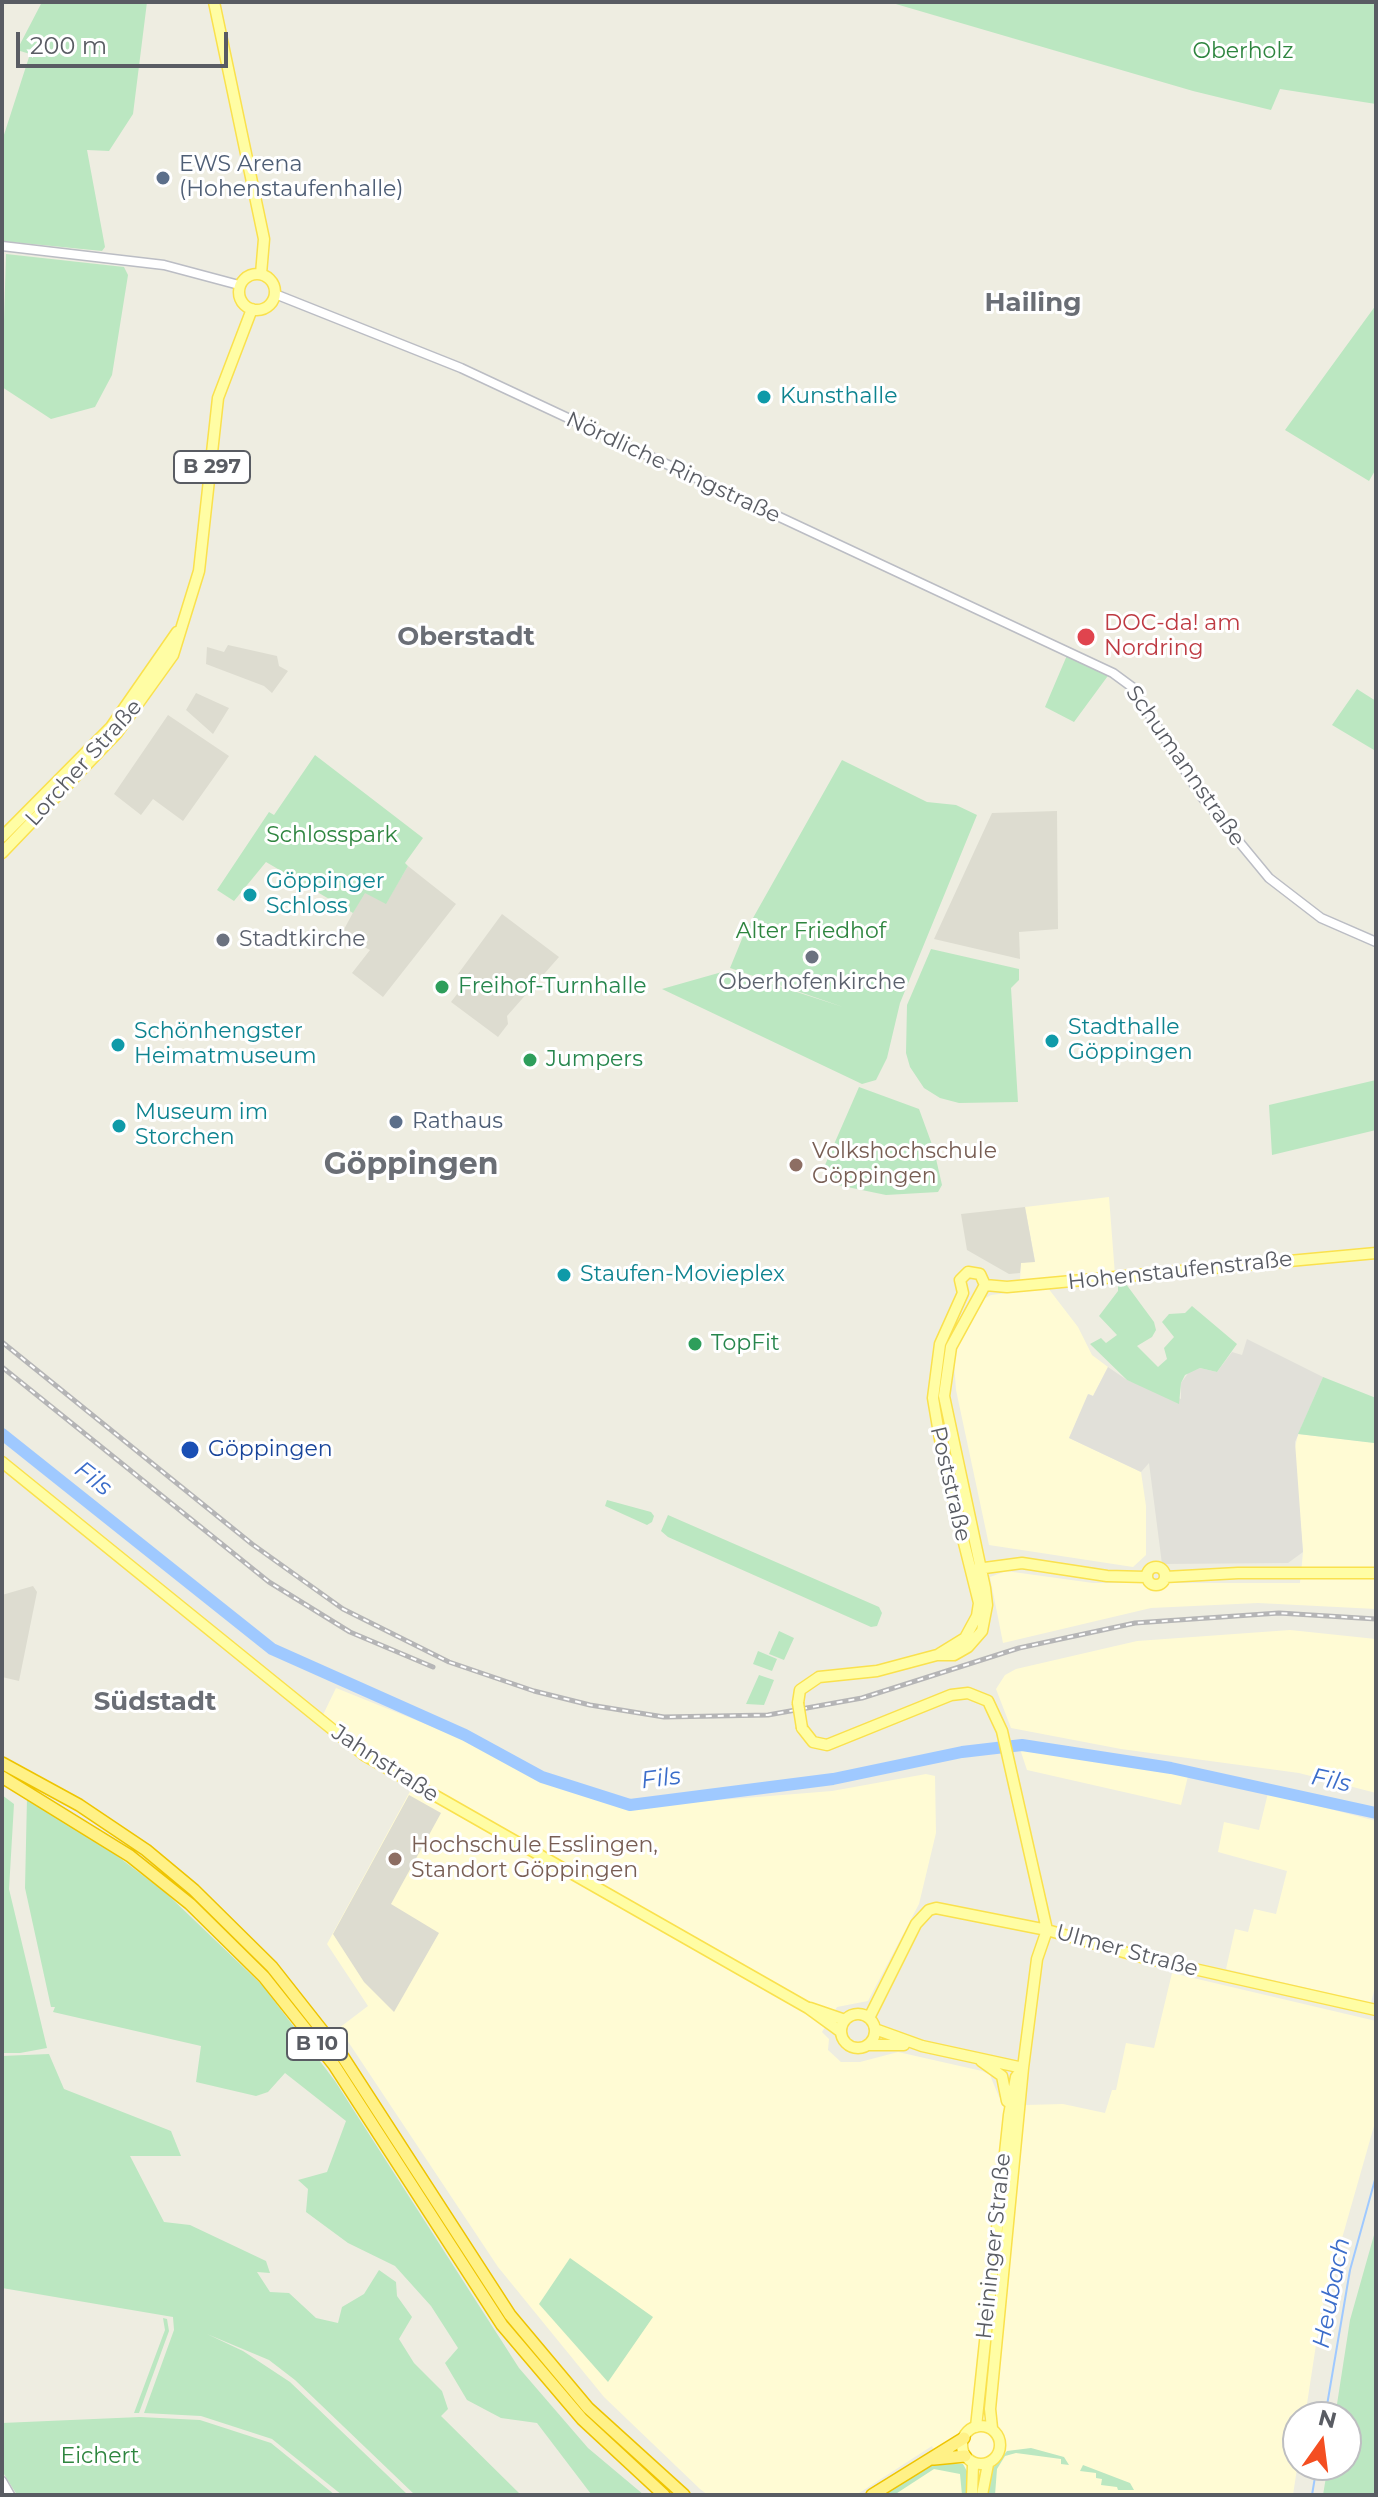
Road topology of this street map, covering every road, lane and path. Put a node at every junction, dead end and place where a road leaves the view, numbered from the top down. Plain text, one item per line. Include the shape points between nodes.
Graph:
1 (214, 2) edge
2 (2, 246) edge
3 (261, 274) junction
4 (239, 285) junction
5 (275, 294) junction
6 (252, 309) junction
7 (180, 627) junction
8 (1067, 649) joint
9 (2, 837) edge
10 (2, 853) edge
11 (1376, 942) edge
12 (1376, 1253) edge
13 (985, 1285) junction
14 (963, 1293) junction
15 (976, 1297) junction
16 (938, 1397) junction
17 (2, 1462) edge
18 (976, 1569) junction
19 (1376, 1573) edge
20 (2, 1763) edge
21 (2, 1778) edge
22 (1047, 1930) junction
23 (808, 2008) junction
24 (1376, 2010) edge
25 (869, 2018) junction
26 (845, 2020) junction
27 (875, 2029) junction
28 (841, 2032) junction
29 (868, 2045) junction
30 (922, 2046) junction
31 (975, 2059) junction
32 (1023, 2068) junction
33 (1009, 2115) junction
34 (988, 2305) junction
35 (998, 2318) junction
36 (976, 2427) junction
37 (992, 2428) junction
38 (964, 2438) junction
39 (929, 2460) junction
40 (969, 2461) junction
41 (988, 2464) junction
42 (2, 2481) edge
43 (876, 2493) edge
44 (10, 2495) edge
45 (664, 2495) edge
46 (684, 2495) edge
47 (972, 2495) edge
48 (982, 2495) edge

1 - 3 main road via 262,227
2 - 4 street via 164,265
3 - 4 main road via 246,277
3 - 5 main road via 273,284
4 - 6 main road via 239,297
5 - 6 main road via 269,305
5 - 8 street, Nördliche Ringstraße via 461,368
6 - 7 main road, Lorcher Straße / B 297 via 218,398 199,571
7 - 9 main road, Lorcher Straße / B 297 via 111,727
7 - 10 main road, Lorcher Straße / B 297 via 173,655 117,733
8 - 11 street, Schumannstraße via 1132,687 1202,797 1269,878 1321,918
12 - 13 main road, Hohenstaufenstraße
13 - 14 main road via 980,1274 968,1272 960,1280
13 - 15 main road
14 - 15 main road
14 - 16 main road via 940,1344
15 - 16 main road via 951,1347
16 - 18 main road, Poststraße via 944,1463
17 - 23 main road, Jahnstraße via 364,1755
18 - 19 main road via 1022,1563 1107,1576 1146,1577 1155,1567 1165,1577
18 - 22 main road, Ulmer Straße, bridge via 979,1603 972,1629 958,1644 877,1671 819,1677 800,1690 802,1728 813,1742 827,1745 961,1692 988,1701 1002,1731
20 - 46 highway, B 10 via 110,1825 173,1871 272,1967 343,2057 510,2315 588,2408
21 - 45 highway, B 10 via 130,1856 190,1904 264,1977 334,2065 502,2325 582,2419
22 - 24 main road, Ulmer Straße
22 - 25 main road via 929,1910 916,1924
22 - 32 main road, Heininger Straße via 1037,1959
23 - 26 main road, Jahnstraße
23 - 28 main road, Jahnstraße
25 - 26 main road via 860,2014
25 - 27 main road
26 - 28 main road
27 - 29 main road
27 - 30 main road
28 - 29 main road via 853,2047
29 - 30 main road
30 - 31 main road
31 - 32 main road
31 - 33 main road via 1002,2076
32 - 33 main road, Heininger Straße via 1016,2077
32 - 35 main road, Heininger Straße
33 - 34 main road, Heininger Straße
34 - 35 main road
34 - 36 main road, Heininger Straße
35 - 37 main road, Heininger Straße
36 - 37 main road
36 - 38 main road
37 - 41 main road via 999,2450
38 - 39 highway
38 - 40 main road
39 - 40 highway
39 - 43 highway
40 - 41 main road
40 - 47 main road
41 - 48 main road
42 - 44 street

